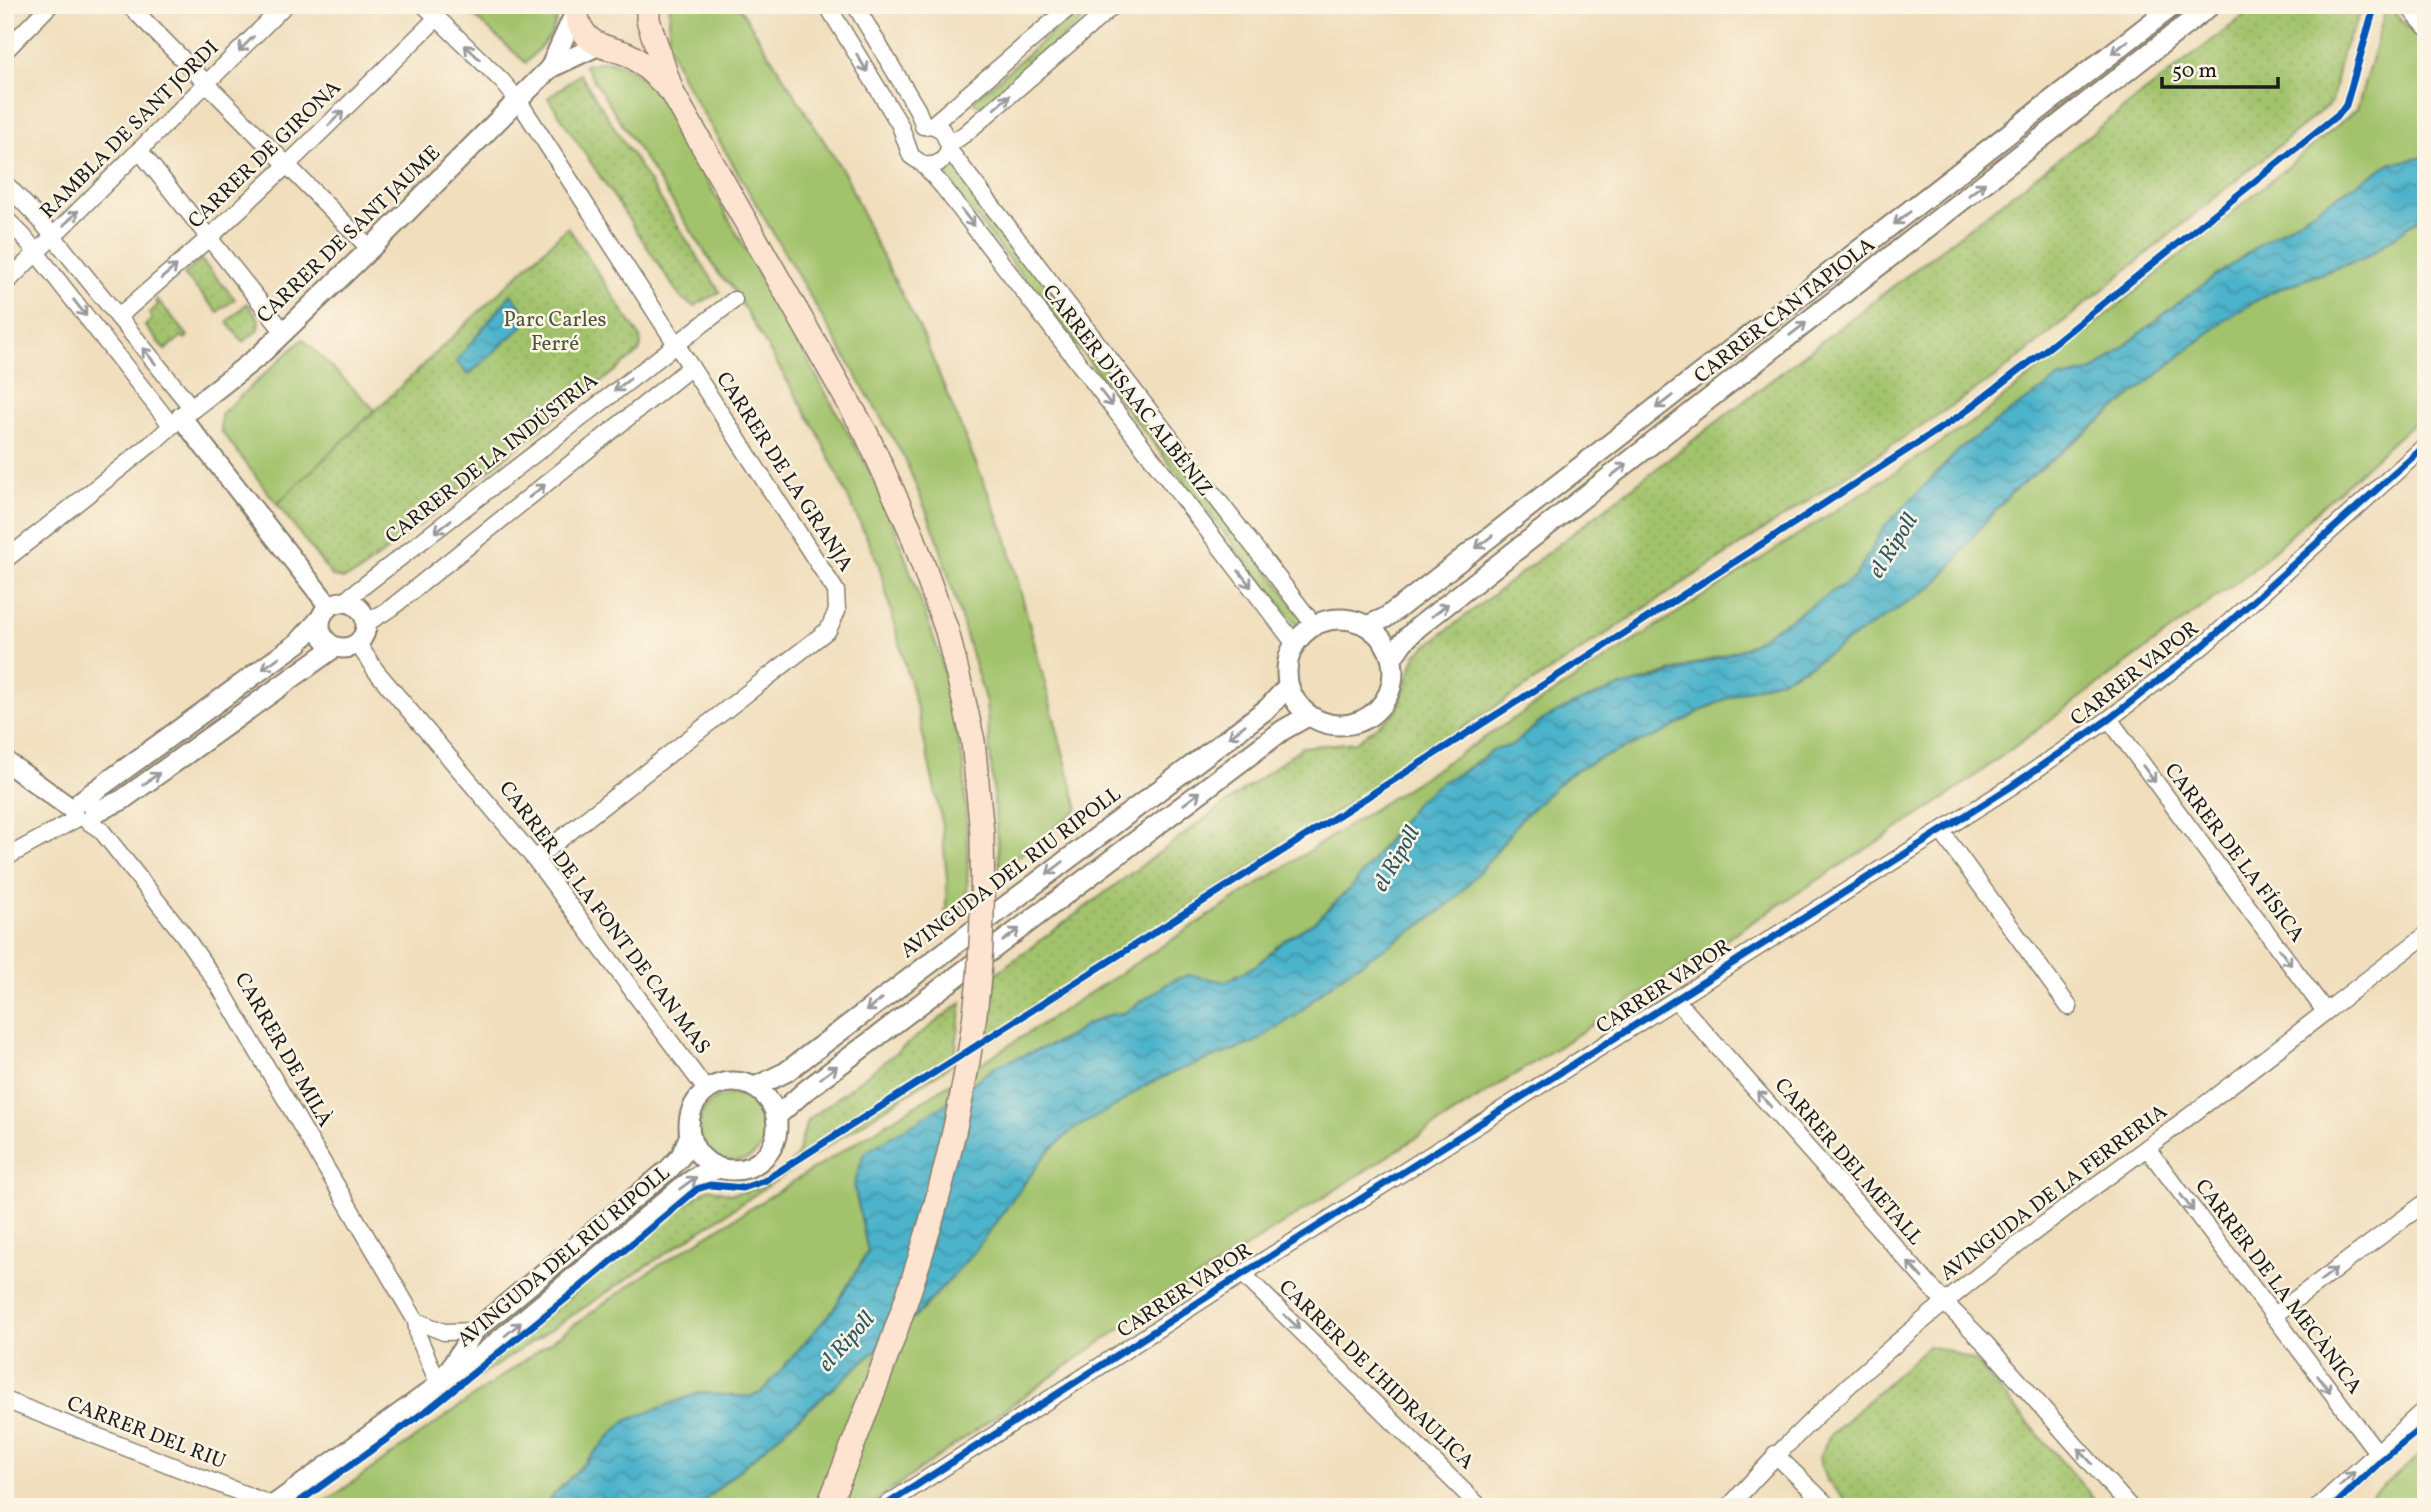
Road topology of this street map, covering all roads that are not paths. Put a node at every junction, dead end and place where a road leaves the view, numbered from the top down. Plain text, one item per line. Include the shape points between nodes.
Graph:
1 (50, 5) edge
2 (130, 5) edge
3 (285, 5) edge
4 (424, 5) edge
5 (827, 5) edge
6 (855, 5) edge
7 (1072, 5) edge
8 (1114, 5) edge
9 (2174, 5) edge
10 (2211, 5) edge
11 (2407, 5) edge
12 (576, 8) edge
13 (648, 13) edge
14 (437, 18) junction
15 (2426, 27) edge
16 (607, 47) junction
17 (5, 51) edge
18 (550, 68) junction
19 (207, 83) junction
20 (672, 92) junction
21 (518, 100) junction
22 (928, 125) junction
23 (908, 146) junction
24 (949, 148) junction
25 (139, 150) junction
26 (287, 165) junction
27 (924, 165) junction
28 (5, 183) edge
29 (5, 218) edge
30 (52, 237) junction
31 (210, 237) junction
32 (370, 249) junction
33 (36, 253) junction
34 (5, 284) edge
35 (734, 300) dead end
36 (118, 317) junction
37 (284, 332) junction
38 (676, 343) junction
39 (691, 367) junction
40 (181, 417) junction
41 (2426, 445) edge
42 (5, 550) edge
43 (5, 560) edge
44 (331, 608) junction
45 (367, 624) junction
46 (1314, 625) junction
47 (1367, 626) junction
48 (358, 644) junction
49 (1295, 644) junction
50 (335, 647) junction
51 (1392, 658) junction
52 (1288, 686) junction
53 (1308, 716) junction
54 (2109, 719) junction
55 (5, 761) edge
56 (82, 813) junction
57 (1941, 831) junction
58 (5, 858) edge
59 (535, 859) junction
60 (2426, 935) edge
61 (1676, 1000) junction
62 (2069, 1007) dead end
63 (2325, 1011) junction
64 (755, 1087) junction
65 (707, 1091) junction
66 (777, 1116) junction
67 (690, 1135) junction
68 (2147, 1148) junction
69 (719, 1168) junction
70 (2426, 1202) edge
71 (1243, 1274) junction
72 (1945, 1303) junction
73 (2273, 1316) junction
74 (416, 1321) junction
75 (474, 1331) junction
76 (439, 1385) junction
77 (5, 1400) edge
78 (2426, 1408) edge
79 (2376, 1451) junction
80 (1775, 1454) junction
81 (271, 1506) edge
82 (828, 1507) edge
83 (883, 1507) edge
84 (1480, 1507) edge
85 (1729, 1507) edge
86 (1829, 1507) edge
87 (2130, 1507) edge
88 (2318, 1507) edge

1 - 17 street
2 - 19 street
3 -> 19 street, RAMBLA DE SANT JORDI
4 - 14 street
5 -> 23 street, CARRER D'ISAAC ALBÉNIZ via 900,125
6 - 22 street, CARRER D'ISAAC ALBÉNIZ
7 - 22 street
24 -> 8 street
9 -> 47 street, CARRER CAN TAPIOLA via 1404,604
51 -> 10 street, CARRER CAN TAPIOLA via 1417,628
11 - 15 street
12 - 16 main road via 581,30
12 - 18 street, CARRER DE SANT JAUME
13 - 16 main road via 643,31 634,40
13 - 20 main road
21 -> 14 street
26 -> 14 street, CARRER DE GIRONA
16 - 18 street, CARRER DE SANT JAUME
16 - 20 main road via 630,55
18 - 21 street, CARRER DE SANT JAUME
19 - 25 street, RAMBLA DE SANT JORDI
19 - 26 street
20 - 82 main road, bridge via 866,433 910,528 947,631 973,741 983,906 978,988 957,1114 899,1325
21 - 32 street, CARRER DE SANT JAUME
21 - 38 street, CARRER DE LA GRANJA
22 - 23 street via 914,131
22 - 24 street, CARRER D'ISAAC ALBÉNIZ via 942,130
23 - 27 street, CARRER D'ISAAC ALBÉNIZ via 914,160
24 - 27 street via 939,163
24 - 46 street, CARRER D'ISAAC ALBÉNIZ
30 -> 25 street, RAMBLA DE SANT JORDI
25 - 31 street
26 - 31 street, CARRER DE GIRONA
26 - 32 street
27 -> 49 street, CARRER D'ISAAC ALBÉNIZ
28 - 30 street
29 - 33 street
30 - 33 street, RAMBLA DE SANT JORDI
30 - 36 street
36 -> 31 street, CARRER DE GIRONA
31 - 37 street
32 - 37 street, CARRER DE SANT JAUME
33 - 34 street, RAMBLA DE SANT JORDI
33 -> 40 street
35 - 38 street, CARRER DE LA INDÚSTRIA
40 -> 36 street
37 - 40 street, CARRER DE SANT JAUME
38 - 39 street, CARRER DE LA GRANJA
38 -> 44 street, CARRER DE LA INDÚSTRIA
45 -> 39 street
39 - 59 street, CARRER DE LA GRANJA via 836,591 834,622
40 - 42 street, CARRER DE SANT JAUME via 151,435
40 - 43 street, CARRER DE SANT JAUME
40 - 44 street
41 - 54 street, CARRER VAPOR via 2204,645
44 - 45 street via 359,607
44 - 50 street via 322,634
44 -> 56 street, CARRER DE LA INDÚSTRIA via 298,643
45 - 48 street
46 - 47 street via 1341,619
46 - 49 street
47 - 51 street via 1380,636
48 - 50 street
48 - 59 street, CARRER DE LA FONT DE CAN MAS
49 - 52 street via 1286,672
56 -> 50 street, CARRER DE LA INDÚSTRIA via 122,800
51 - 53 street via 1389,693 1372,715 1346,725
52 - 53 street
52 -> 64 street, AVINGUDA DEL RIU RIPOLL via 1268,708 786,1072
66 -> 53 street via 1249,755
54 - 57 street, CARRER VAPOR
54 -> 63 street, CARRER DE LA FÍSICA
55 - 56 street, CARRER DE MILÀ
56 - 58 street, CARRER DE LA INDÚSTRIA
56 - 74 street, CARRER DE MILÀ via 183,934 219,986
57 - 61 street, CARRER VAPOR
57 - 62 street
59 - 65 street, CARRER DE LA FONT DE CAN MAS
60 - 63 street, AVINGUDA DE LA FERRERIA
61 - 71 street, CARRER VAPOR
72 -> 61 street, CARRER DEL METALL
63 - 68 street, AVINGUDA DE LA FERRERIA
64 - 65 street via 730,1082
64 - 66 street
65 - 67 street via 692,1110
66 - 69 street via 774,1143 758,1163 745,1169
67 - 69 street via 700,1156
67 - 75 street, AVINGUDA DEL RIU RIPOLL via 681,1156 669,1168
68 - 72 street, AVINGUDA DE LA FERRERIA
68 -> 73 street, CARRER DE LA MECÀNICA
76 -> 69 street, AVINGUDA DEL RIU RIPOLL via 483,1355 682,1187
73 -> 70 street
71 - 83 street, CARRER VAPOR
71 -> 84 street, CARRER DE L'HIDRAULICA
72 - 80 street, AVINGUDA DE LA FERRERIA
87 -> 72 street, CARRER DEL METALL
73 -> 79 street, CARRER DE LA MECÀNICA
74 - 75 street via 444,1332
74 - 76 street, CARRER DE MILÀ
75 - 76 street, AVINGUDA DEL RIU RIPOLL
76 - 81 street, AVINGUDA DEL RIU RIPOLL
77 - 81 street, CARRER DEL RIU
78 - 79 street
88 -> 79 street
80 - 85 street, AVINGUDA DE LA FERRERIA
80 - 86 street

